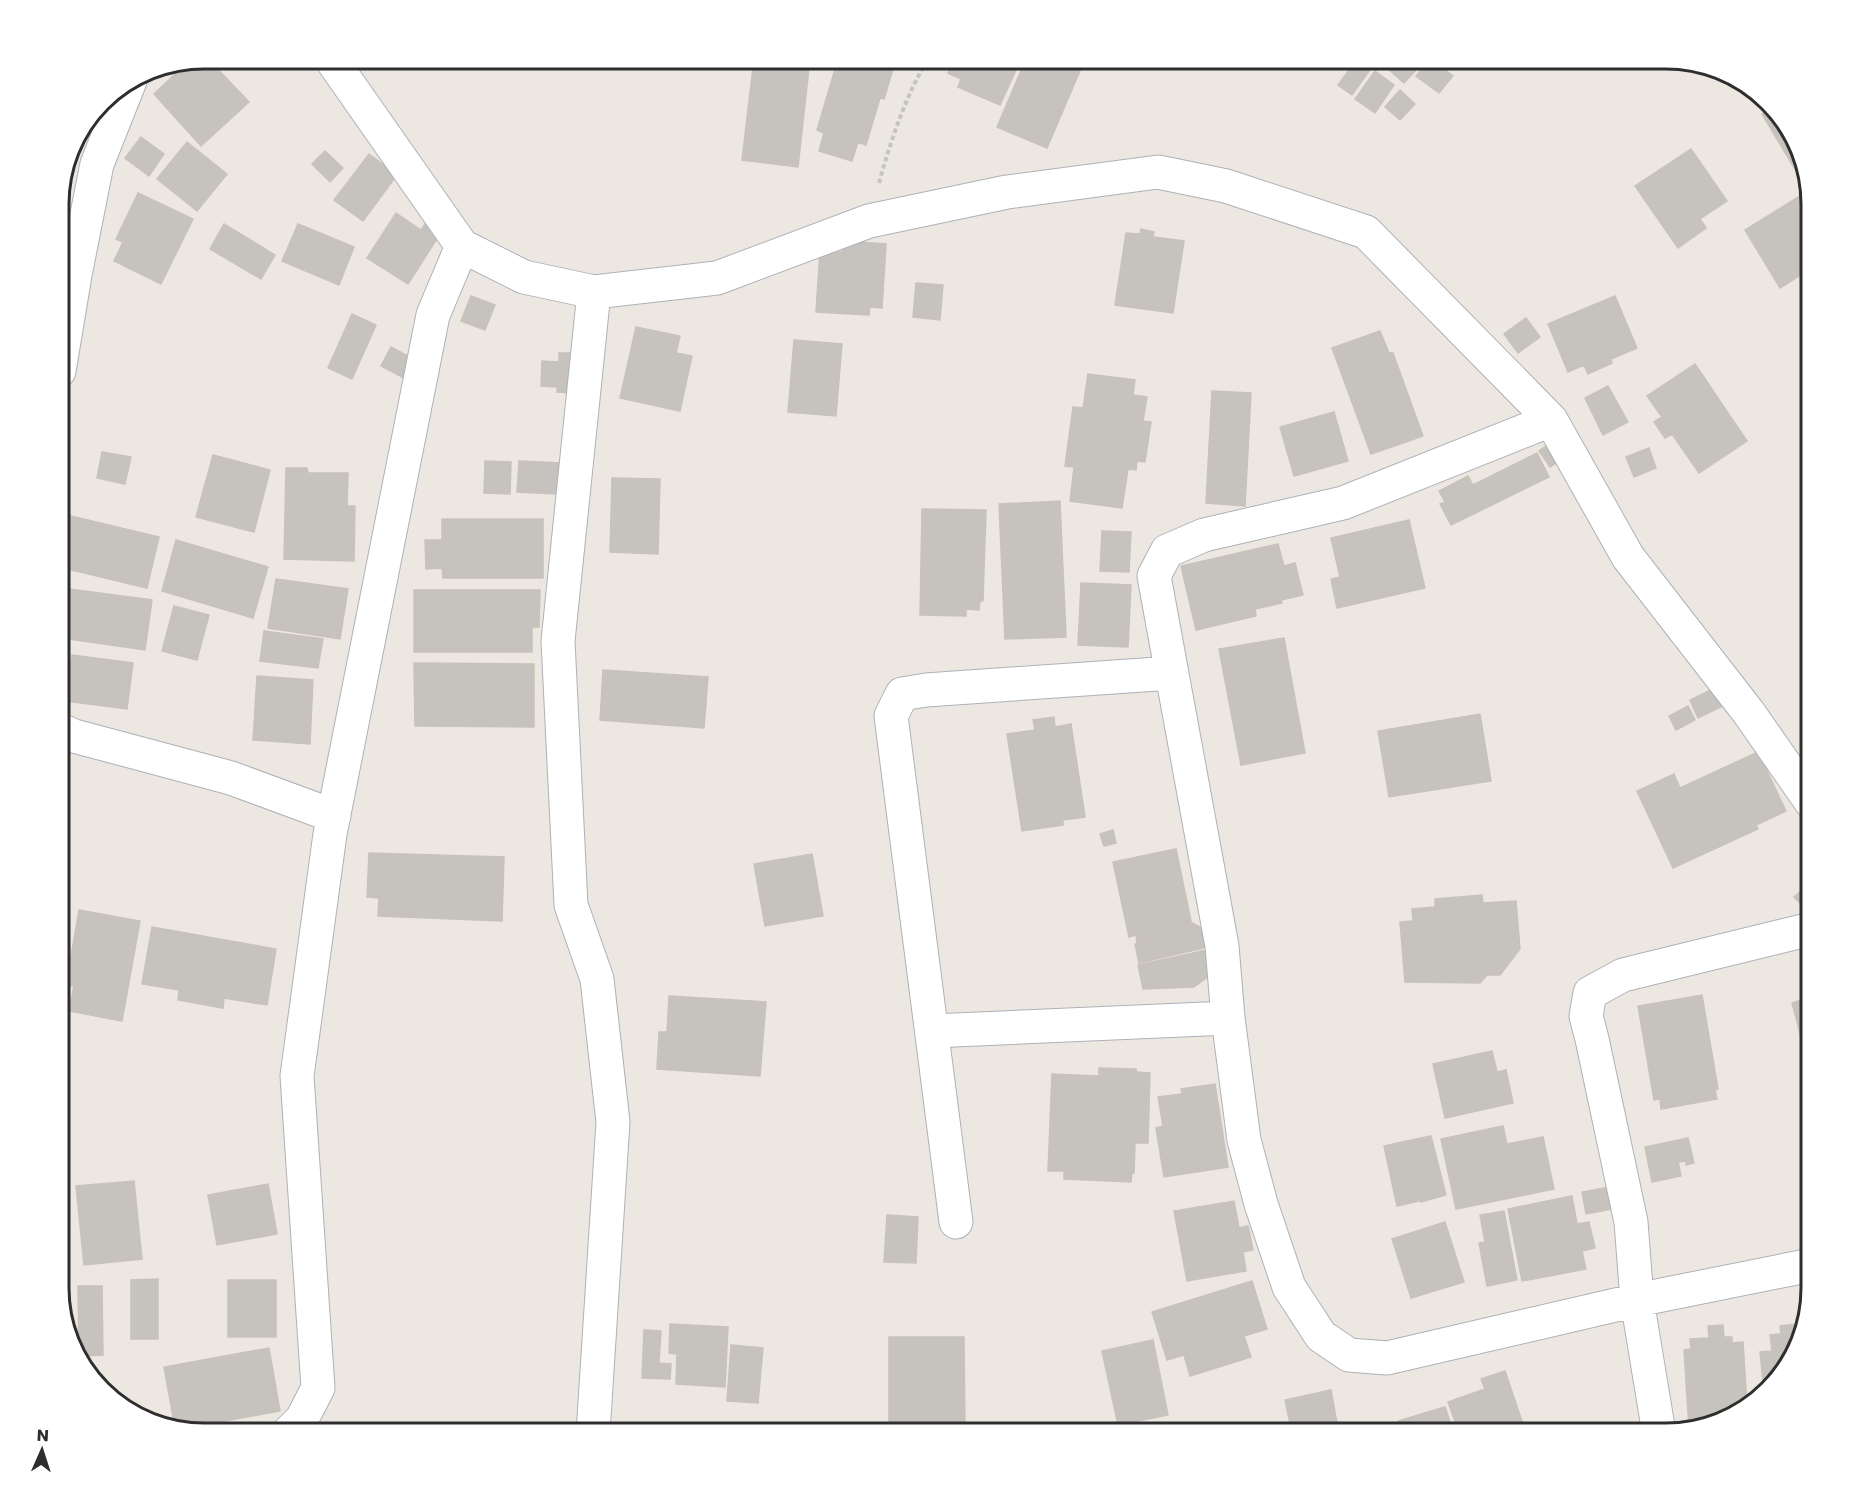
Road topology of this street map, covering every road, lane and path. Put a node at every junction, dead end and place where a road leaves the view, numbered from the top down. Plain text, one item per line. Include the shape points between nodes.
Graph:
1 (339, 69) edge
2 (922, 69) edge
3 (124, 96) edge
4 (868, 221) junction
5 (462, 246) junction
6 (594, 292) junction
7 (69, 311) edge
8 (1551, 420) junction
9 (1172, 673) junction
10 (69, 734) edge
11 (1801, 786) edge
12 (334, 816) junction
13 (1801, 932) edge
14 (1228, 1018) junction
15 (932, 1031) junction
16 (956, 1222) dead end
17 (1801, 1267) edge
18 (1637, 1300) junction
19 (298, 1423) edge
20 (594, 1423) edge
21 (1657, 1423) edge

1 - 5 street
2 - 4 path via 891,141
3 - 7 street via 97,164
4 - 6 street via 717,278
4 - 8 street via 1008,192 1158,172 1226,186 1366,232
5 - 6 street via 524,277
5 - 12 street via 433,315
6 - 20 street via 558,641 572,905 597,979 613,1122
8 - 9 street via 1343,503 1204,535 1167,551 1154,576
8 - 11 street via 1628,557
9 - 14 street via 1222,946
9 - 15 street via 902,694 891,716
10 - 12 street via 231,778
12 - 19 street via 297,1076 318,1388
13 - 18 street via 1623,975 1590,993 1586,1016 1631,1222
14 - 15 street
14 - 18 street via 1244,1140 1261,1204 1289,1287 1330,1342 1349,1354 1387,1358
15 - 16 street
17 - 18 street
18 - 21 street

